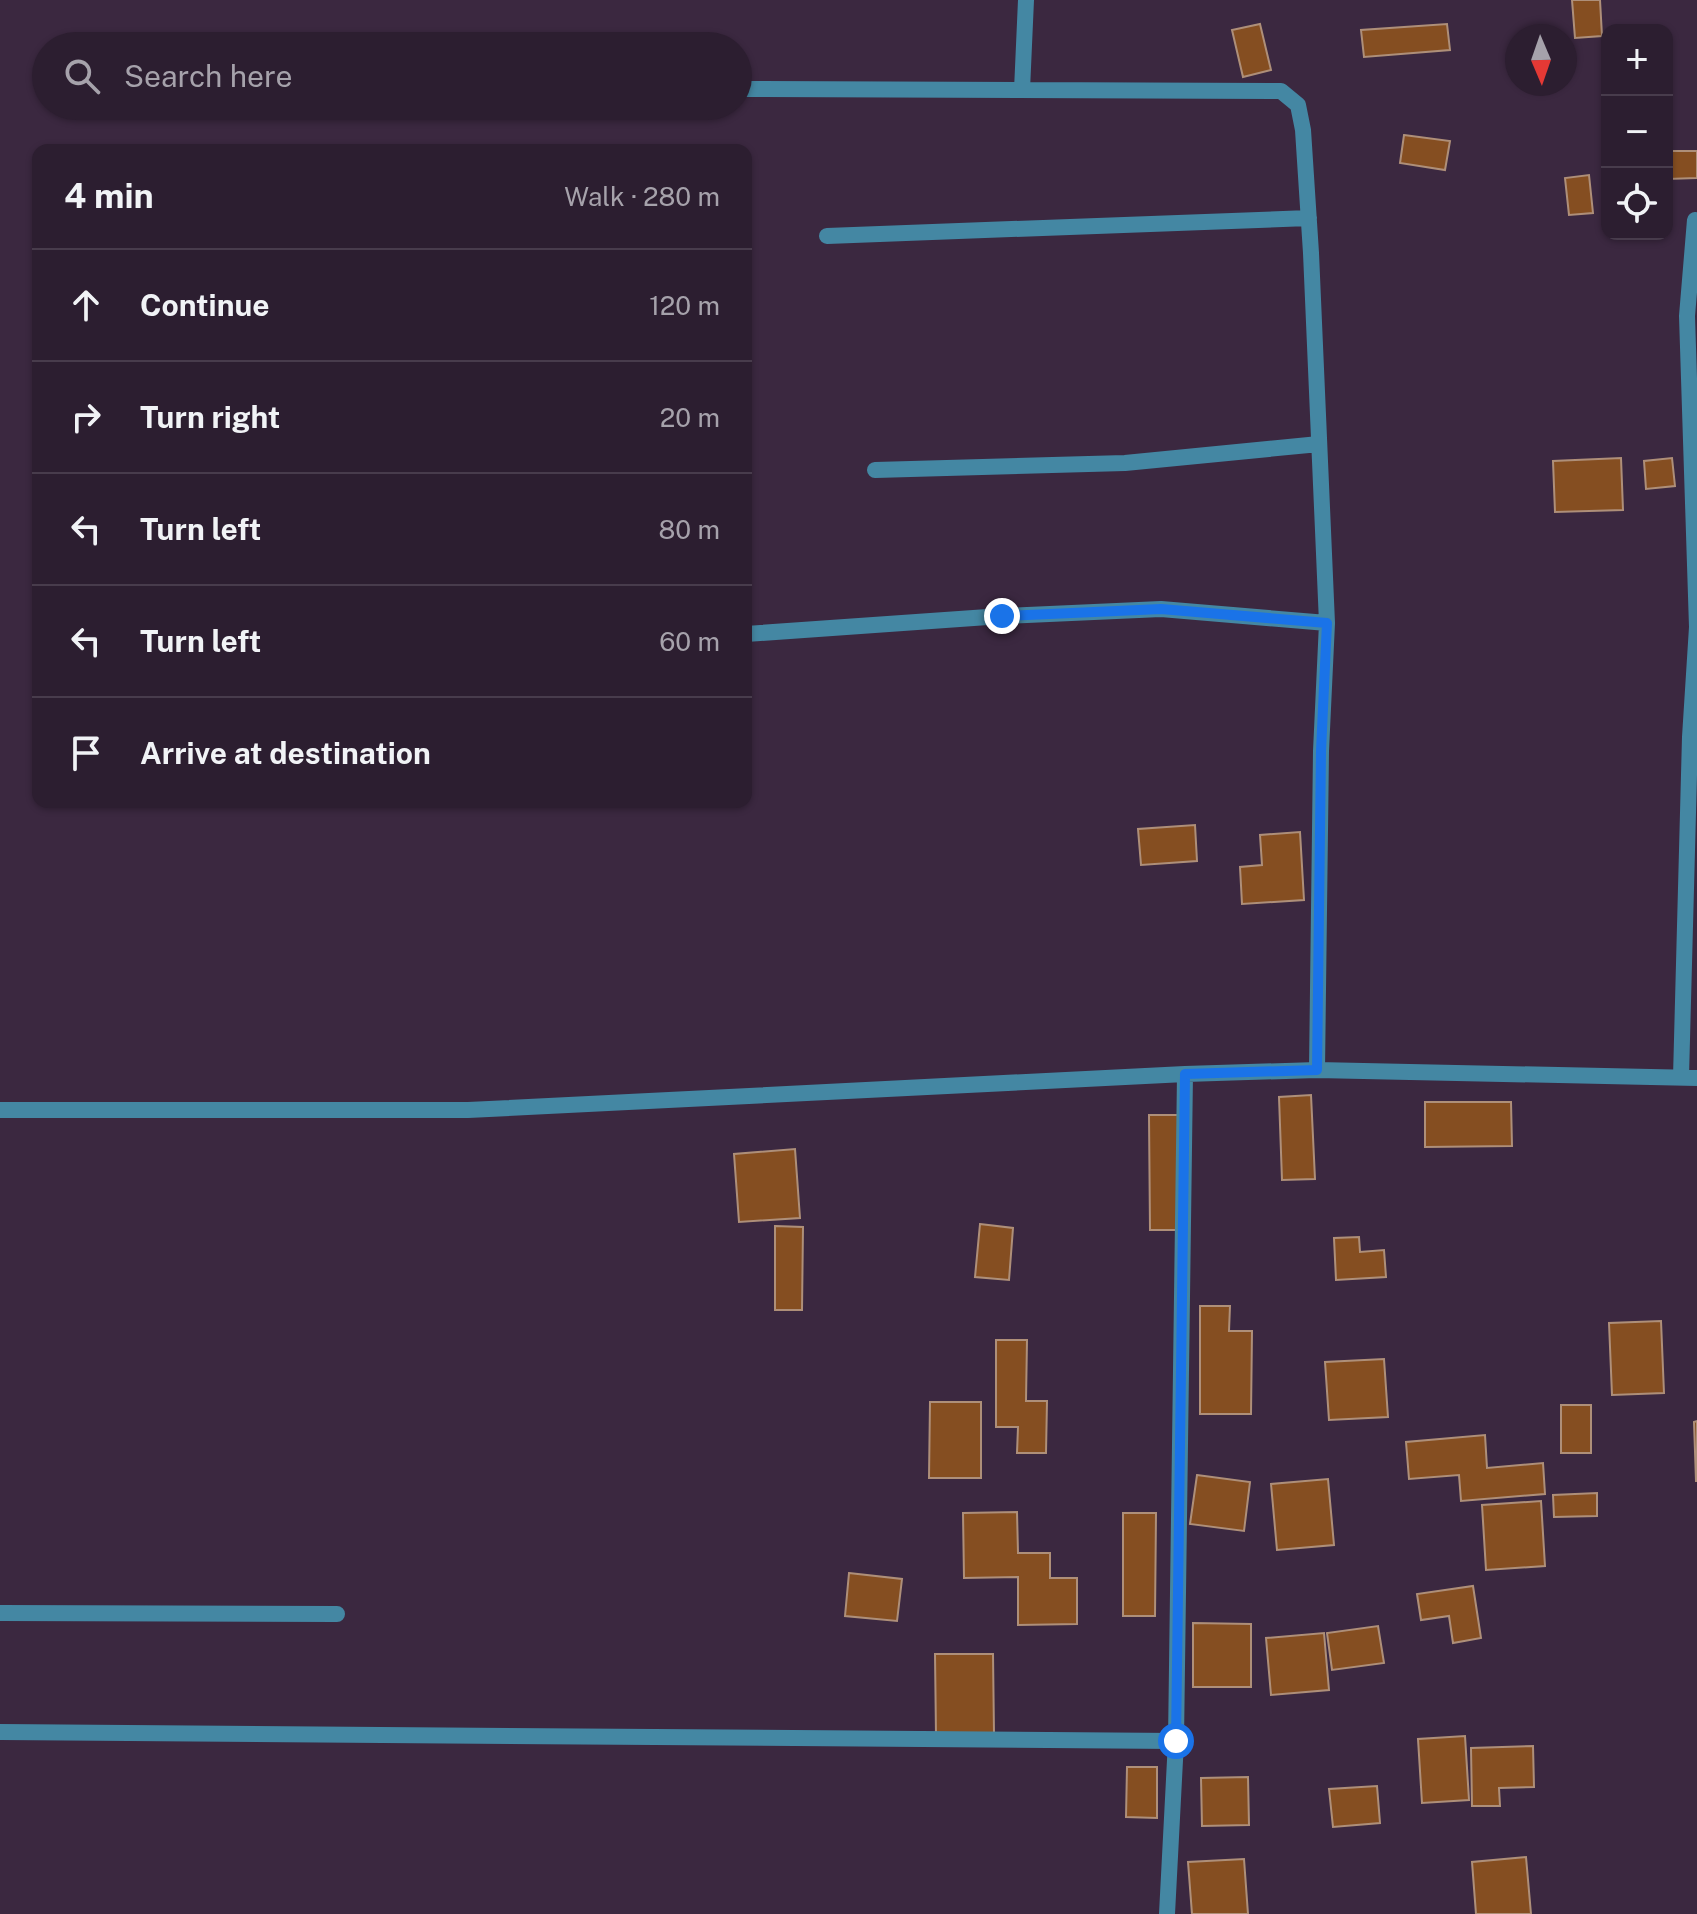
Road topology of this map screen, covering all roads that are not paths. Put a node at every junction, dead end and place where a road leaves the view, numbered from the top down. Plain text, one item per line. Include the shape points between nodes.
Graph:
1 (1026, 0) edge
2 (752, 89) edge
3 (1022, 90) junction
4 (1309, 218) junction
5 (1695, 220) dead end
6 (827, 236) dead end
7 (1319, 444) junction
8 (875, 470) dead end
9 (1327, 623) junction
10 (752, 634) edge
11 (1317, 1070) junction
12 (1185, 1074) junction
13 (1689, 1078) edge
14 (0, 1110) edge
15 (0, 1613) edge
16 (337, 1614) dead end
17 (0, 1732) edge
18 (1176, 1741) junction
19 (1167, 1914) edge

1 - 3 street
2 - 3 street
3 - 4 street via 1281,91 1298,105
4 - 6 street
4 - 7 street
5 - 13 street via 1687,316 1697,627 1690,737
7 - 8 street via 1125,463
7 - 9 street
9 - 10 street via 1161,609
9 - 11 street
11 - 12 street
11 - 13 street
12 - 14 street via 468,1110
12 - 18 street
15 - 16 street
17 - 18 street
18 - 19 street

